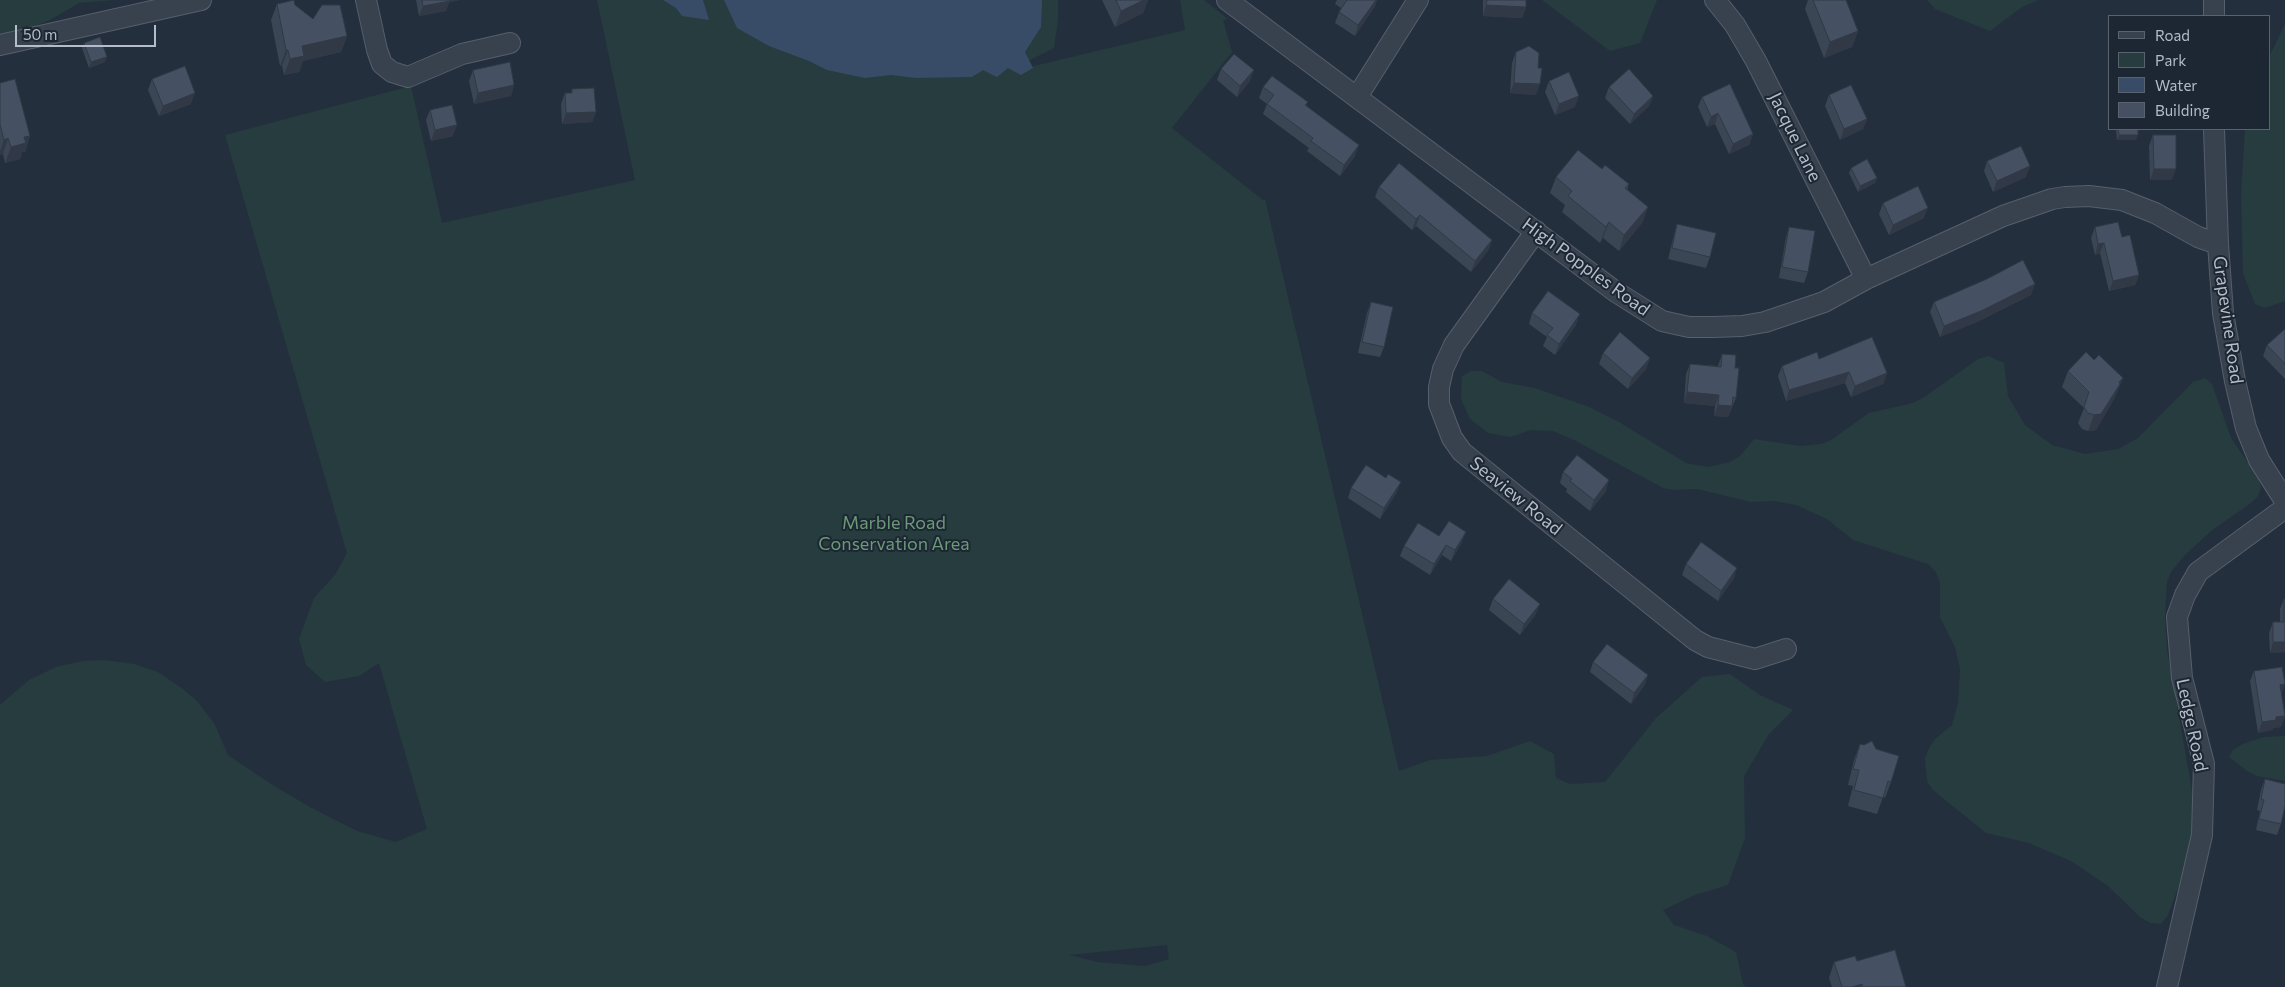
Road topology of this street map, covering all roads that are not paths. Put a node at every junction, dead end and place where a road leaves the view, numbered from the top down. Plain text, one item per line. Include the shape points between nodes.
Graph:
1 (201, 0) edge
2 (366, 0) edge
3 (1227, 0) edge
4 (1418, 0) edge
5 (1715, 0) edge
6 (2214, 0) edge
7 (2214, 15) edge
8 (510, 43) dead end
9 (0, 46) edge
10 (1357, 97) junction
11 (2214, 130) edge
12 (1536, 231) junction
13 (2218, 244) junction
14 (1866, 279) junction
15 (2285, 500) edge
16 (2285, 508) edge
17 (1786, 649) dead end
18 (2167, 987) edge

1 - 9 street
2 - 8 street via 382,64 392,72 408,77 462,54
3 - 10 street, High Popples Road
4 - 10 street
5 - 14 street, Jacque Lane via 1735,25 1761,69
6 - 7 street
10 - 12 street, High Popples Road
11 - 13 street, Grapevine Road
12 - 14 street, High Popples Road via 1642,310 1662,320 1689,327 1765,322 1824,302
12 - 17 street, Seaview Road via 1454,345 1443,369 1439,404 1452,438 1462,452 1695,640 1708,647 1755,659
13 - 14 street, High Popples Road via 2122,200 2065,197 2002,216
13 - 15 street, Grapevine Road via 2226,330 2246,428 2259,460
16 - 18 street, Ledge Road via 2198,572 2177,617 2182,678 2204,764 2202,835

